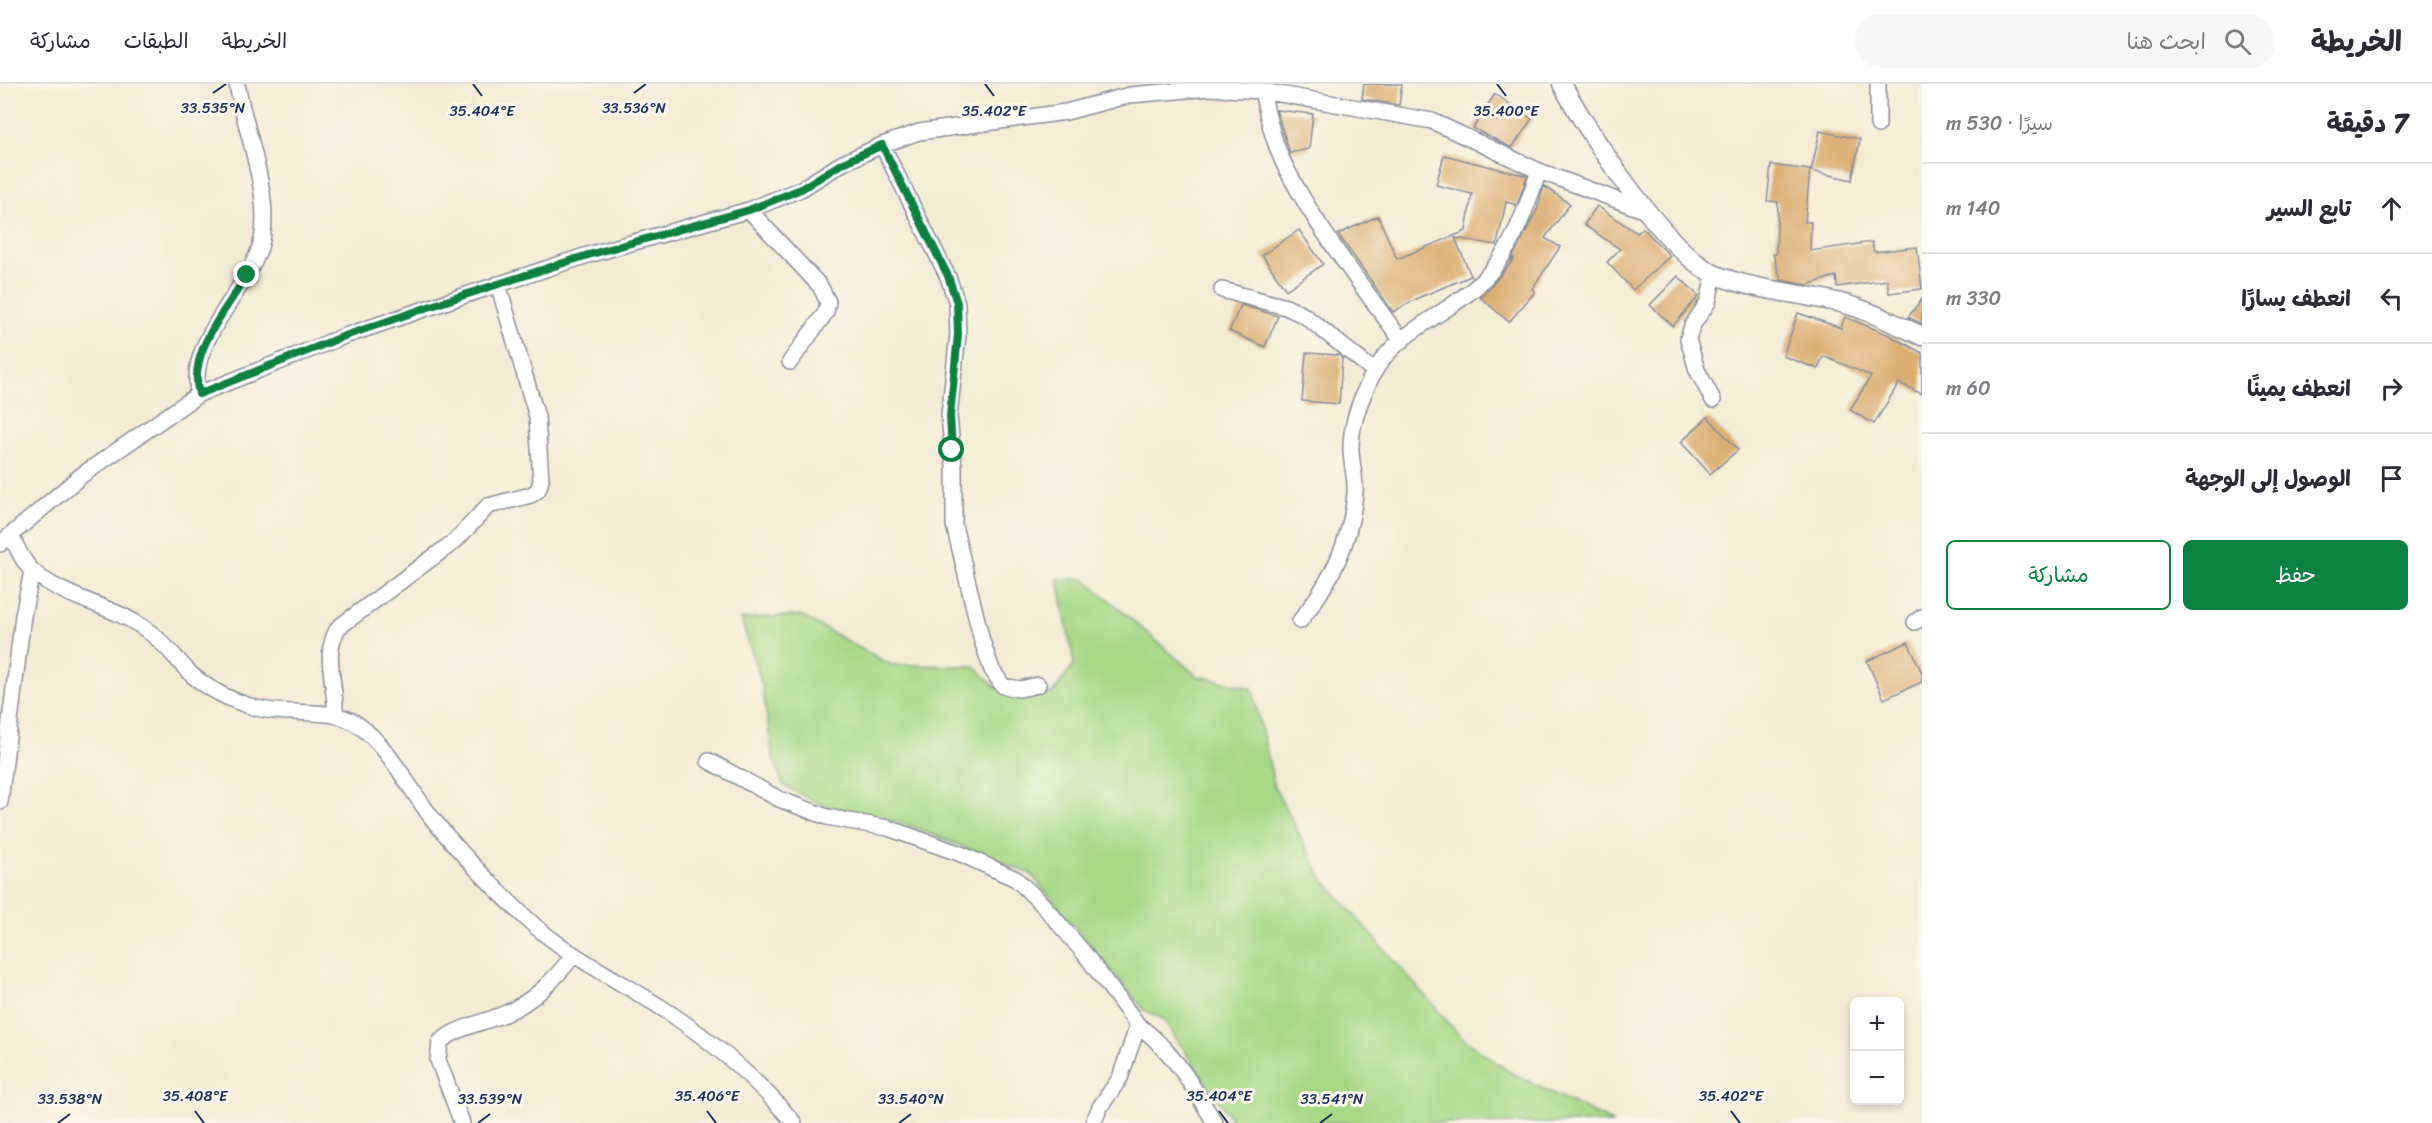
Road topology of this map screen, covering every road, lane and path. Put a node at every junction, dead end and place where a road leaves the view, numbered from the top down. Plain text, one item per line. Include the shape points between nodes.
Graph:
1 (237, 84) edge
2 (1562, 84) edge
3 (1878, 84) edge
4 (1262, 91) junction
5 (1878, 125) dead end
6 (882, 145) junction
7 (1539, 171) junction
8 (749, 210) junction
9 (1646, 211) junction
10 (1714, 274) junction
11 (498, 284) junction
12 (1222, 290) dead end
13 (1922, 336) edge
14 (1402, 341) junction
15 (790, 362) dead end
16 (1374, 371) junction
17 (199, 394) junction
18 (1713, 400) dead end
19 (5, 540) edge
20 (32, 571) junction
21 (1300, 621) dead end
22 (1038, 685) dead end
23 (335, 715) junction
24 (709, 761) dead end
25 (0, 802) edge
26 (573, 956) junction
27 (1138, 1025) junction
28 (462, 1123) edge
29 (794, 1123) edge
30 (1093, 1123) edge
31 (1215, 1123) edge

1 - 17 street via 263,197 260,249 198,359 195,381
2 - 9 street
3 - 5 street
4 - 6 street via 1201,89 1130,95 1066,112 919,132
4 - 7 street via 1432,121
4 - 14 street via 1287,169 1335,249
6 - 8 street via 801,189
6 - 22 street via 948,276 957,303 950,416 954,525 982,641 992,670 1003,686 1020,689
7 - 9 street
7 - 14 street via 1520,225 1498,264 1470,292
8 - 11 street
8 - 15 street via 820,286 828,302 826,312
9 - 10 street via 1683,252
10 - 13 street via 1776,292 1851,306
10 - 18 street via 1708,302 1688,339 1694,364
11 - 17 street via 342,337
11 - 23 street via 537,417 541,481 538,490 488,506 455,541 339,627 329,645
12 - 16 street via 1305,316
14 - 16 street
16 - 21 street via 1353,430 1355,492 1344,549 1321,595
17 - 19 street via 82,475
19 - 20 street
20 - 23 street via 48,584 149,631 190,673 224,697 282,713
20 - 25 street
23 - 26 street via 367,732 464,856 524,917
24 - 27 street via 779,799 827,817 888,828 1016,879 1084,953
26 - 28 street via 552,982 526,1003 440,1042 438,1060
26 - 29 street via 678,1018 748,1077
27 - 30 street via 1120,1078
27 - 31 street via 1172,1056

